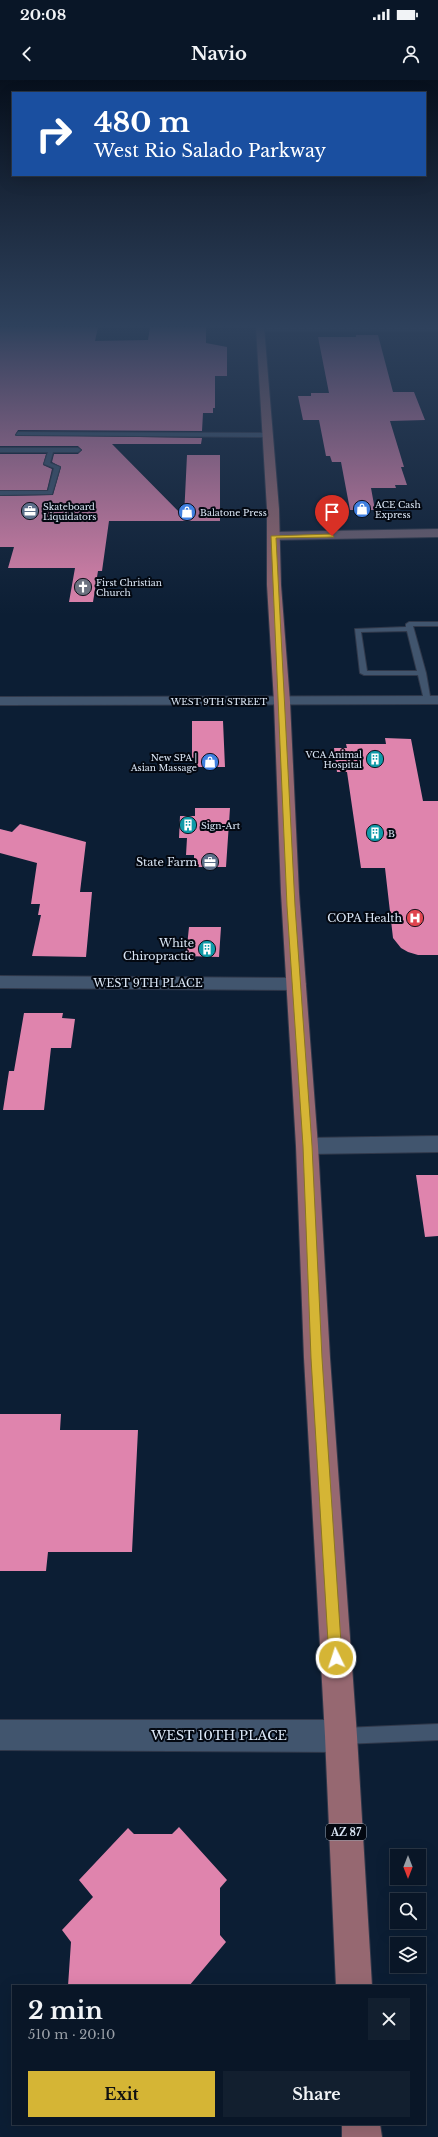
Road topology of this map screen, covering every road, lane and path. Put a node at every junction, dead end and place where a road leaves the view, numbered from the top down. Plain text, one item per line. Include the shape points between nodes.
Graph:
1 (266, 423) edge
2 (18, 434) dead end
3 (267, 435) junction
4 (0, 450) edge
5 (51, 450) junction
6 (78, 450) dead end
7 (0, 493) edge
8 (438, 533) edge
9 (273, 536) junction
10 (438, 624) edge
11 (410, 629) junction
12 (422, 673) junction
13 (433, 700) edge
14 (0, 701) edge
15 (282, 702) junction
16 (0, 982) edge
17 (296, 984) junction
18 (438, 1144) edge
19 (307, 1146) junction
20 (438, 1732) edge
21 (0, 1735) edge
22 (341, 1736) junction
23 (354, 1985) edge
24 (361, 2125) edge
25 (362, 2137) edge

1 - 3 main road, AZ 87
2 - 3 lane
3 - 9 main road, AZ 87
4 - 5 lane
5 - 6 lane
5 - 7 lane via 47,464 57,467 50,493
8 - 9 main road
9 - 15 main road, AZ 87
10 - 11 lane via 409,624
11 - 12 lane
11 - 12 lane via 358,630 364,674
12 - 13 lane
13 - 15 street, WEST 9TH STREET
14 - 15 street, WEST 9TH STREET
15 - 17 main road, AZ 87
16 - 17 street, WEST 9TH PLACE
17 - 19 main road, AZ 87
18 - 19 street
19 - 22 main road, AZ 87 via 317,1358
20 - 22 lane, WEST 10TH PLACE
21 - 22 street, WEST 10TH PLACE
22 - 23 main road, AZ 87
24 - 25 main road

